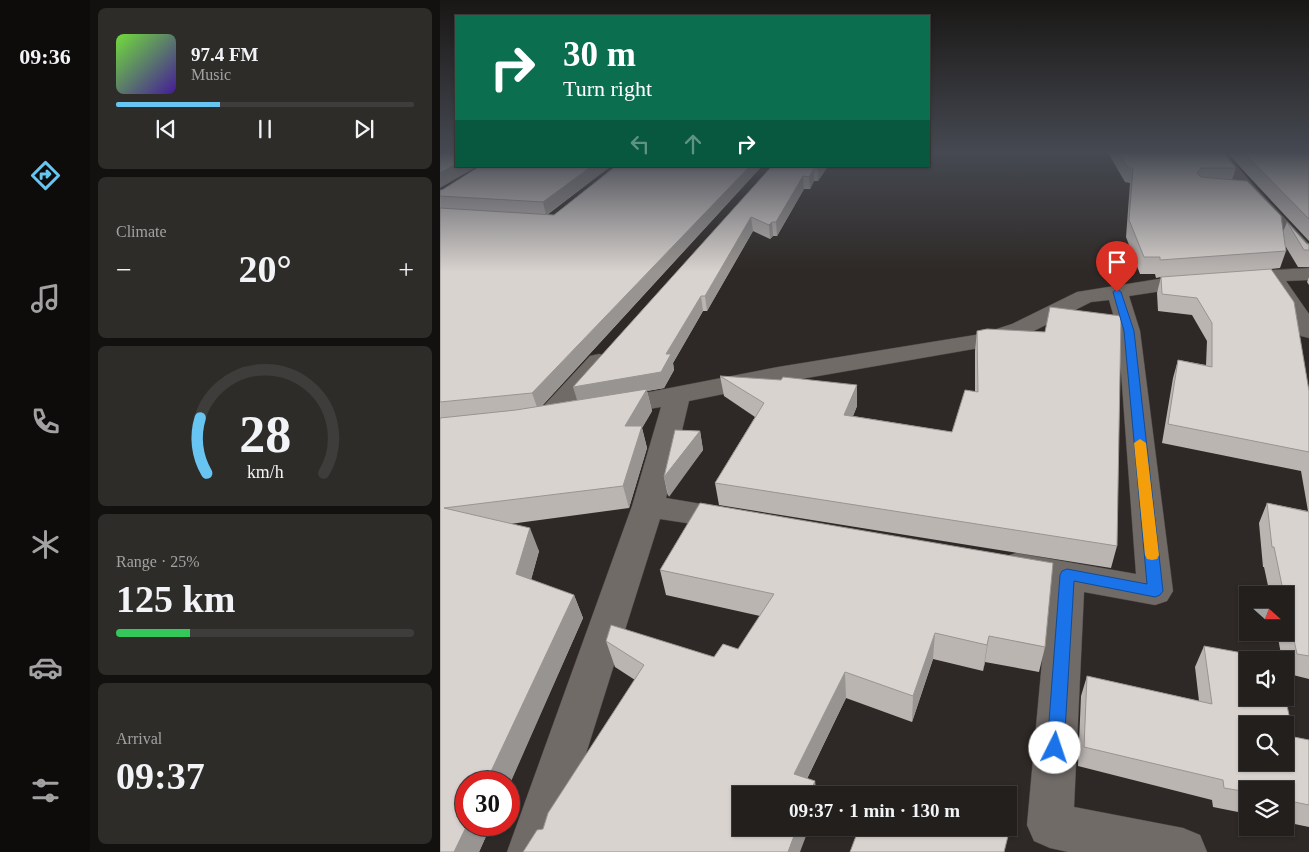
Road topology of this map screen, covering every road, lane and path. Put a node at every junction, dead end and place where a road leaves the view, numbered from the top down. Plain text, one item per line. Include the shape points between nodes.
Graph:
1 (1252, 193) edge
2 (1309, 255) edge
3 (1309, 274) edge
4 (1272, 276) junction
5 (1117, 292) junction
6 (1309, 331) edge
7 (611, 346) edge
8 (677, 396) junction
9 (648, 506) junction
10 (765, 525) edge
11 (989, 562) edge
12 (1067, 575) junction
13 (531, 852) edge
14 (1183, 852) edge

1 - 2 street
3 - 4 street
4 - 5 street via 1171,283
4 - 6 street
5 - 8 street via 1085,297 1020,329 985,340 778,375
5 - 12 street via 1129,331 1155,591
7 - 8 street via 538,421
8 - 9 street
9 - 10 street
9 - 13 street
11 - 12 street
12 - 14 street via 1050,825

